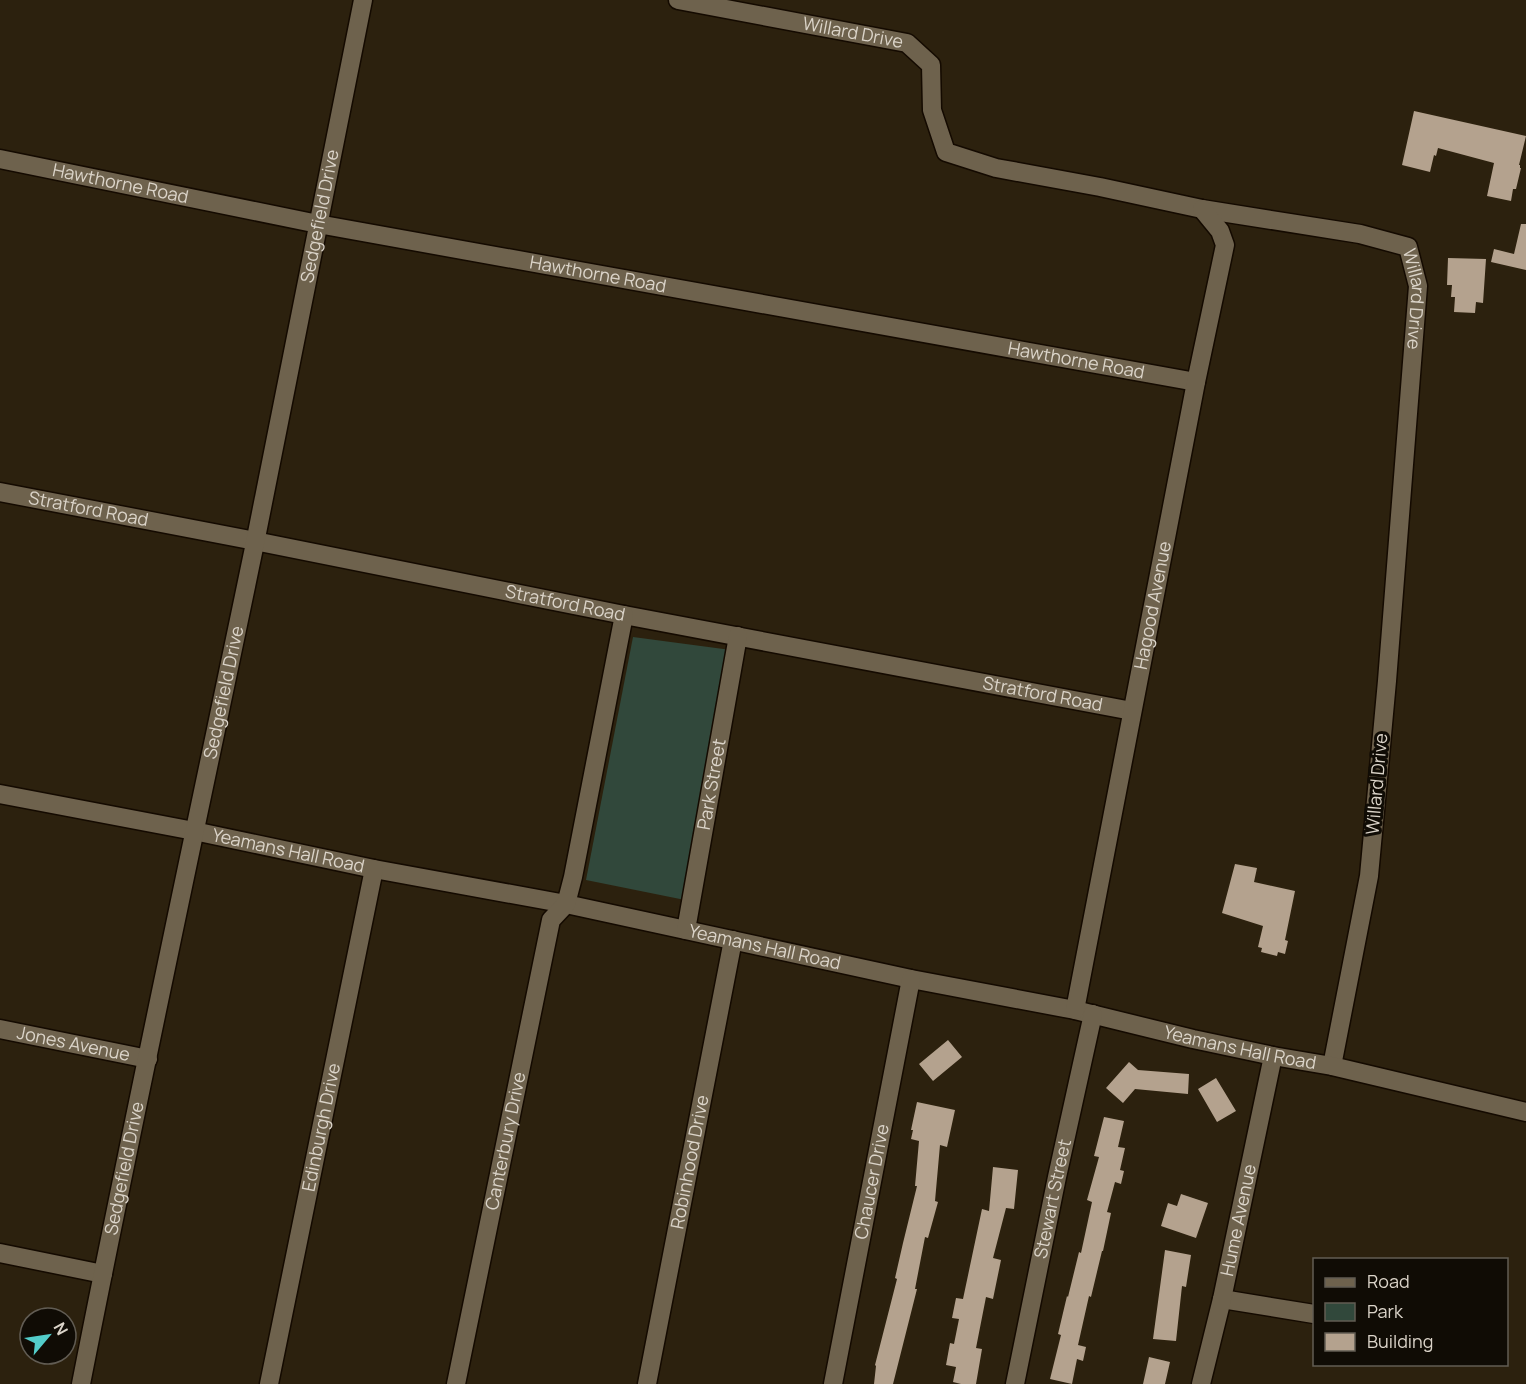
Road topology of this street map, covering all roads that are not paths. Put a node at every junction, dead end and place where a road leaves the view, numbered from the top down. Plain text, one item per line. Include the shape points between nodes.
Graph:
1 (363, 0) edge
2 (678, 0) edge
3 (0, 159) edge
4 (1202, 209) junction
5 (318, 224) junction
6 (1197, 382) junction
7 (0, 492) edge
8 (255, 541) junction
9 (624, 615) junction
10 (738, 636) junction
11 (1132, 711) junction
12 (0, 794) edge
13 (194, 831) junction
14 (374, 869) junction
15 (566, 904) junction
16 (686, 930) junction
17 (733, 940) junction
18 (911, 979) junction
19 (1075, 1010) junction
20 (1093, 1014) junction
21 (0, 1029) edge
22 (1273, 1056) junction
23 (147, 1059) junction
24 (1332, 1066) junction
25 (1526, 1112) edge
26 (0, 1253) edge
27 (103, 1274) junction
28 (1222, 1299) junction
29 (1313, 1314) edge
30 (81, 1384) edge
31 (269, 1384) edge
32 (456, 1384) edge
33 (647, 1384) edge
34 (833, 1384) edge
35 (1015, 1384) edge
36 (1202, 1384) edge

1 - 5 street, Sedgefield Drive
2 - 4 street, Willard Drive via 907,43 932,65 932,110 946,152 996,168
3 - 5 street, Hawthorne Road
4 - 6 street, Hagood Avenue via 1226,245
4 - 24 street, Willard Drive via 1360,234 1408,247 1418,286 1369,876
5 - 6 street, Hawthorne Road
5 - 8 street, Sedgefield Drive
6 - 11 street, Hagood Avenue
7 - 8 street, Stratford Road
8 - 9 street, Stratford Road
8 - 13 street, Sedgefield Drive
9 - 10 street, Stratford Road
9 - 15 street
10 - 11 street, Stratford Road
10 - 16 street, Park Street
11 - 19 street, Hagood Avenue
12 - 13 street, Yeamans Hall Road
13 - 14 street, Yeamans Hall Road
13 - 23 street, Sedgefield Drive
14 - 15 street, Yeamans Hall Road
14 - 31 street, Edinburgh Drive
15 - 16 street, Yeamans Hall Road
15 - 32 street, Canterbury Drive via 551,920
16 - 17 street, Yeamans Hall Road
17 - 18 street, Yeamans Hall Road
17 - 33 street, Robinhood Drive
18 - 19 street, Yeamans Hall Road
18 - 34 street, Chaucer Drive
19 - 20 street, Yeamans Hall Road
20 - 22 street, Yeamans Hall Road
20 - 35 street, Stewart Street
21 - 23 street, Jones Avenue
22 - 24 street, Yeamans Hall Road
22 - 28 street, Hume Avenue
23 - 27 street, Sedgefield Drive
24 - 25 street, Yeamans Hall Road
26 - 27 street
27 - 30 street, Sedgefield Drive
28 - 29 street
28 - 36 street, Hume Avenue

